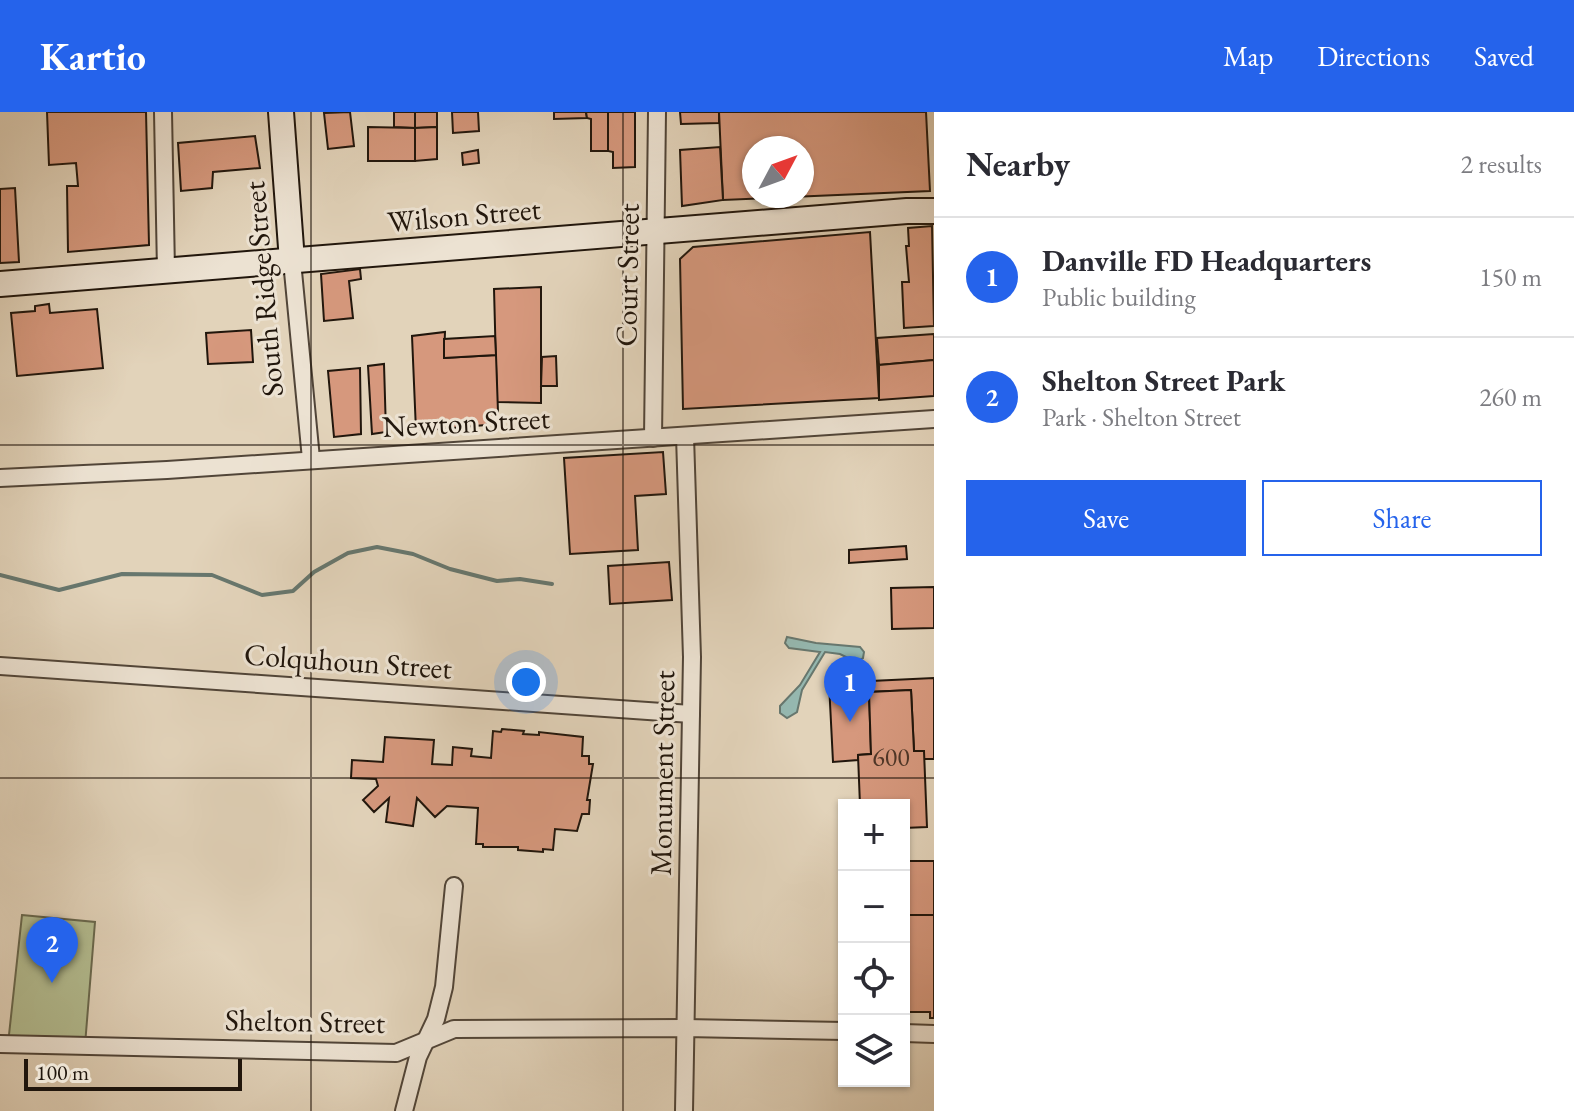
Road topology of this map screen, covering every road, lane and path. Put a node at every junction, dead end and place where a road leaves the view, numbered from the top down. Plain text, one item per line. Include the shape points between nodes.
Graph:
1 (163, 112) edge
2 (281, 112) edge
3 (657, 112) edge
4 (934, 211) edge
5 (656, 232) junction
6 (292, 261) junction
7 (166, 271) junction
8 (0, 284) edge
9 (934, 419) edge
10 (685, 436) junction
11 (653, 438) junction
12 (311, 459) junction
13 (0, 478) edge
14 (0, 666) edge
15 (691, 714) junction
16 (454, 886) dead end
17 (685, 1028) junction
18 (838, 1031) edge
19 (910, 1033) edge
20 (934, 1034) edge
21 (425, 1039) junction
22 (0, 1044) edge
23 (404, 1111) edge
24 (684, 1111) edge

1 - 7 street
2 - 6 street, South Ridge Street
3 - 5 street, Court Street
4 - 5 street, Wilson Street
5 - 6 street, Wilson Street
5 - 11 street, Court Street
6 - 7 street, Wilson Street
6 - 12 street, South Ridge Street
7 - 8 street, Wilson Street
9 - 10 street, Newton Street
10 - 11 street, Newton Street
10 - 15 street, Monument Street
11 - 12 street, Newton Street
12 - 13 street, Newton Street
14 - 15 street, Colquhoun Street
15 - 17 street, Monument Street
16 - 21 street via 444,987
17 - 18 street, Shelton Street
17 - 21 street, Shelton Street via 454,1029
17 - 24 street, Monument Street
19 - 20 street
21 - 22 street, Shelton Street via 396,1053
21 - 23 street

